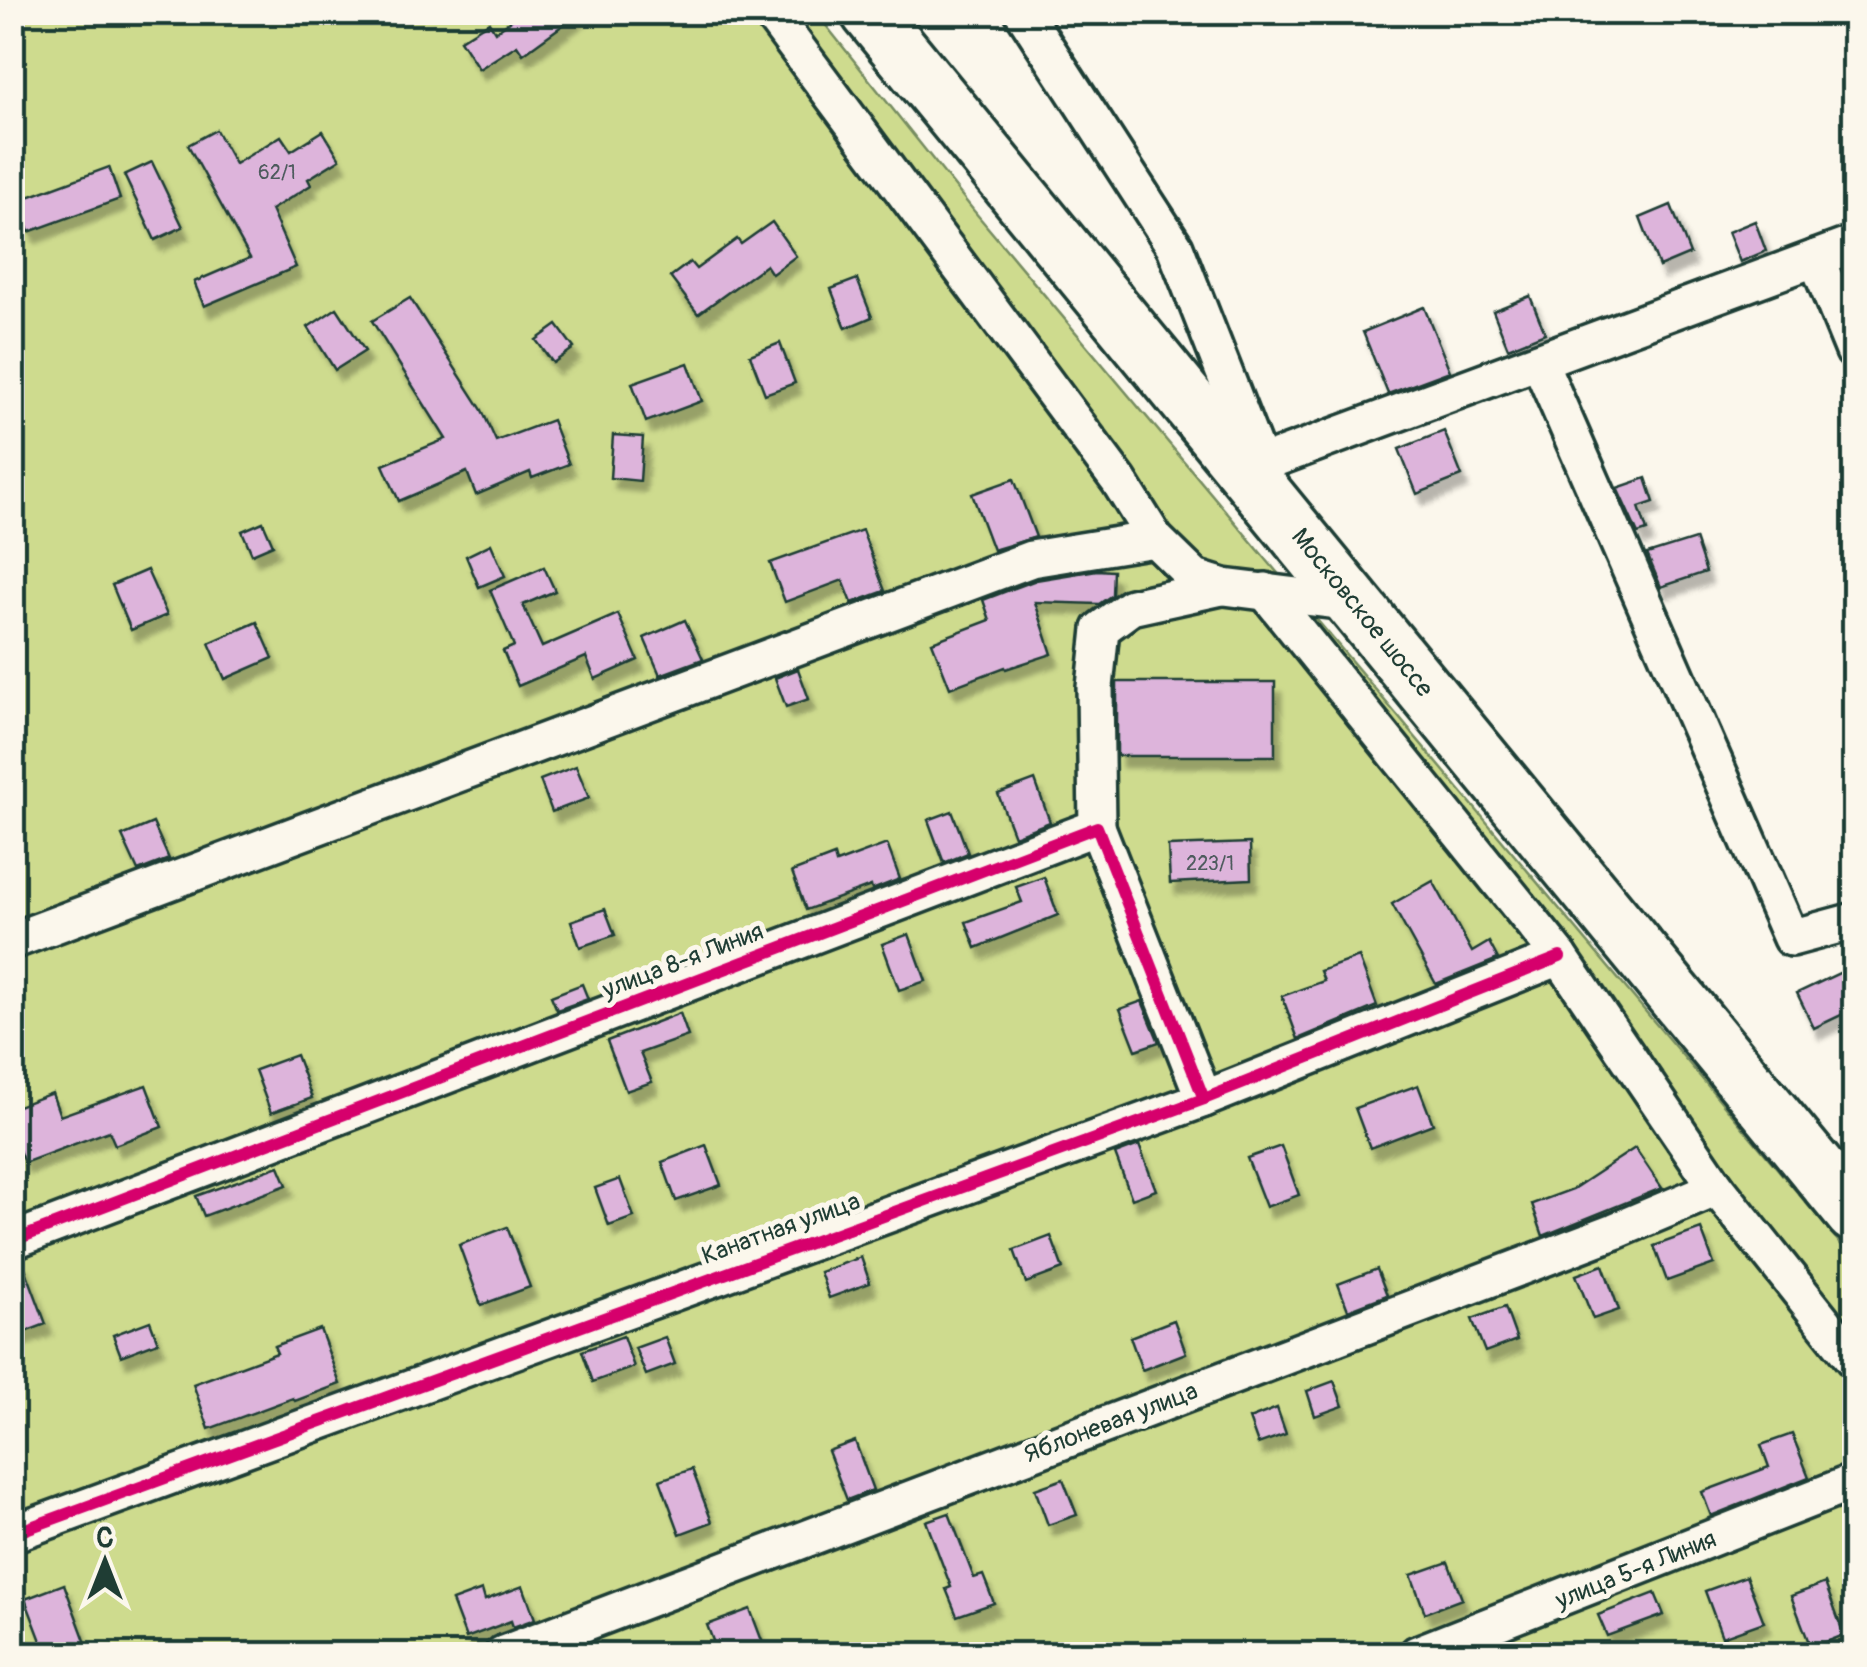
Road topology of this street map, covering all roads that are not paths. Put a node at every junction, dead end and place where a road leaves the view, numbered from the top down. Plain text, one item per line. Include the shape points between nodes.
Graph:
1 (770, 12) edge
2 (869, 12) edge
3 (1023, 12) edge
4 (1854, 244) edge
5 (1816, 258) junction
6 (1854, 351) edge
7 (1539, 361) junction
8 (1252, 468) junction
9 (1155, 538) junction
10 (1224, 586) junction
11 (1265, 592) junction
12 (1354, 602) junction
13 (1096, 827) junction
14 (1854, 921) edge
15 (12, 941) edge
16 (1560, 956) junction
17 (1204, 1098) junction
18 (1717, 1188) junction
19 (1854, 1214) edge
20 (12, 1241) edge
21 (1854, 1360) edge
22 (1854, 1482) edge
23 (12, 1534) edge
24 (503, 1654) edge
25 (1417, 1654) edge

1 - 9 street
2 - 8 highway, Московское шоссе
3 - 8 street via 1175,247
4 - 5 street
5 - 6 street
5 - 7 street
7 - 8 street
7 - 14 street via 1792,938
8 - 12 highway, Московское шоссе
9 - 10 street via 1195,578
9 - 15 street via 1031,559
10 - 11 street
10 - 13 street via 1131,607 1101,629
11 - 12 street
11 - 16 street
12 - 19 highway, Московское шоссе
13 - 17 street
13 - 20 street, улица 8-я Линия
16 - 17 street, Канатная улица
16 - 18 street
17 - 23 street, Канатная улица
18 - 21 street
18 - 24 street, Яблоневая улица
22 - 25 street, улица 5-я Линия

